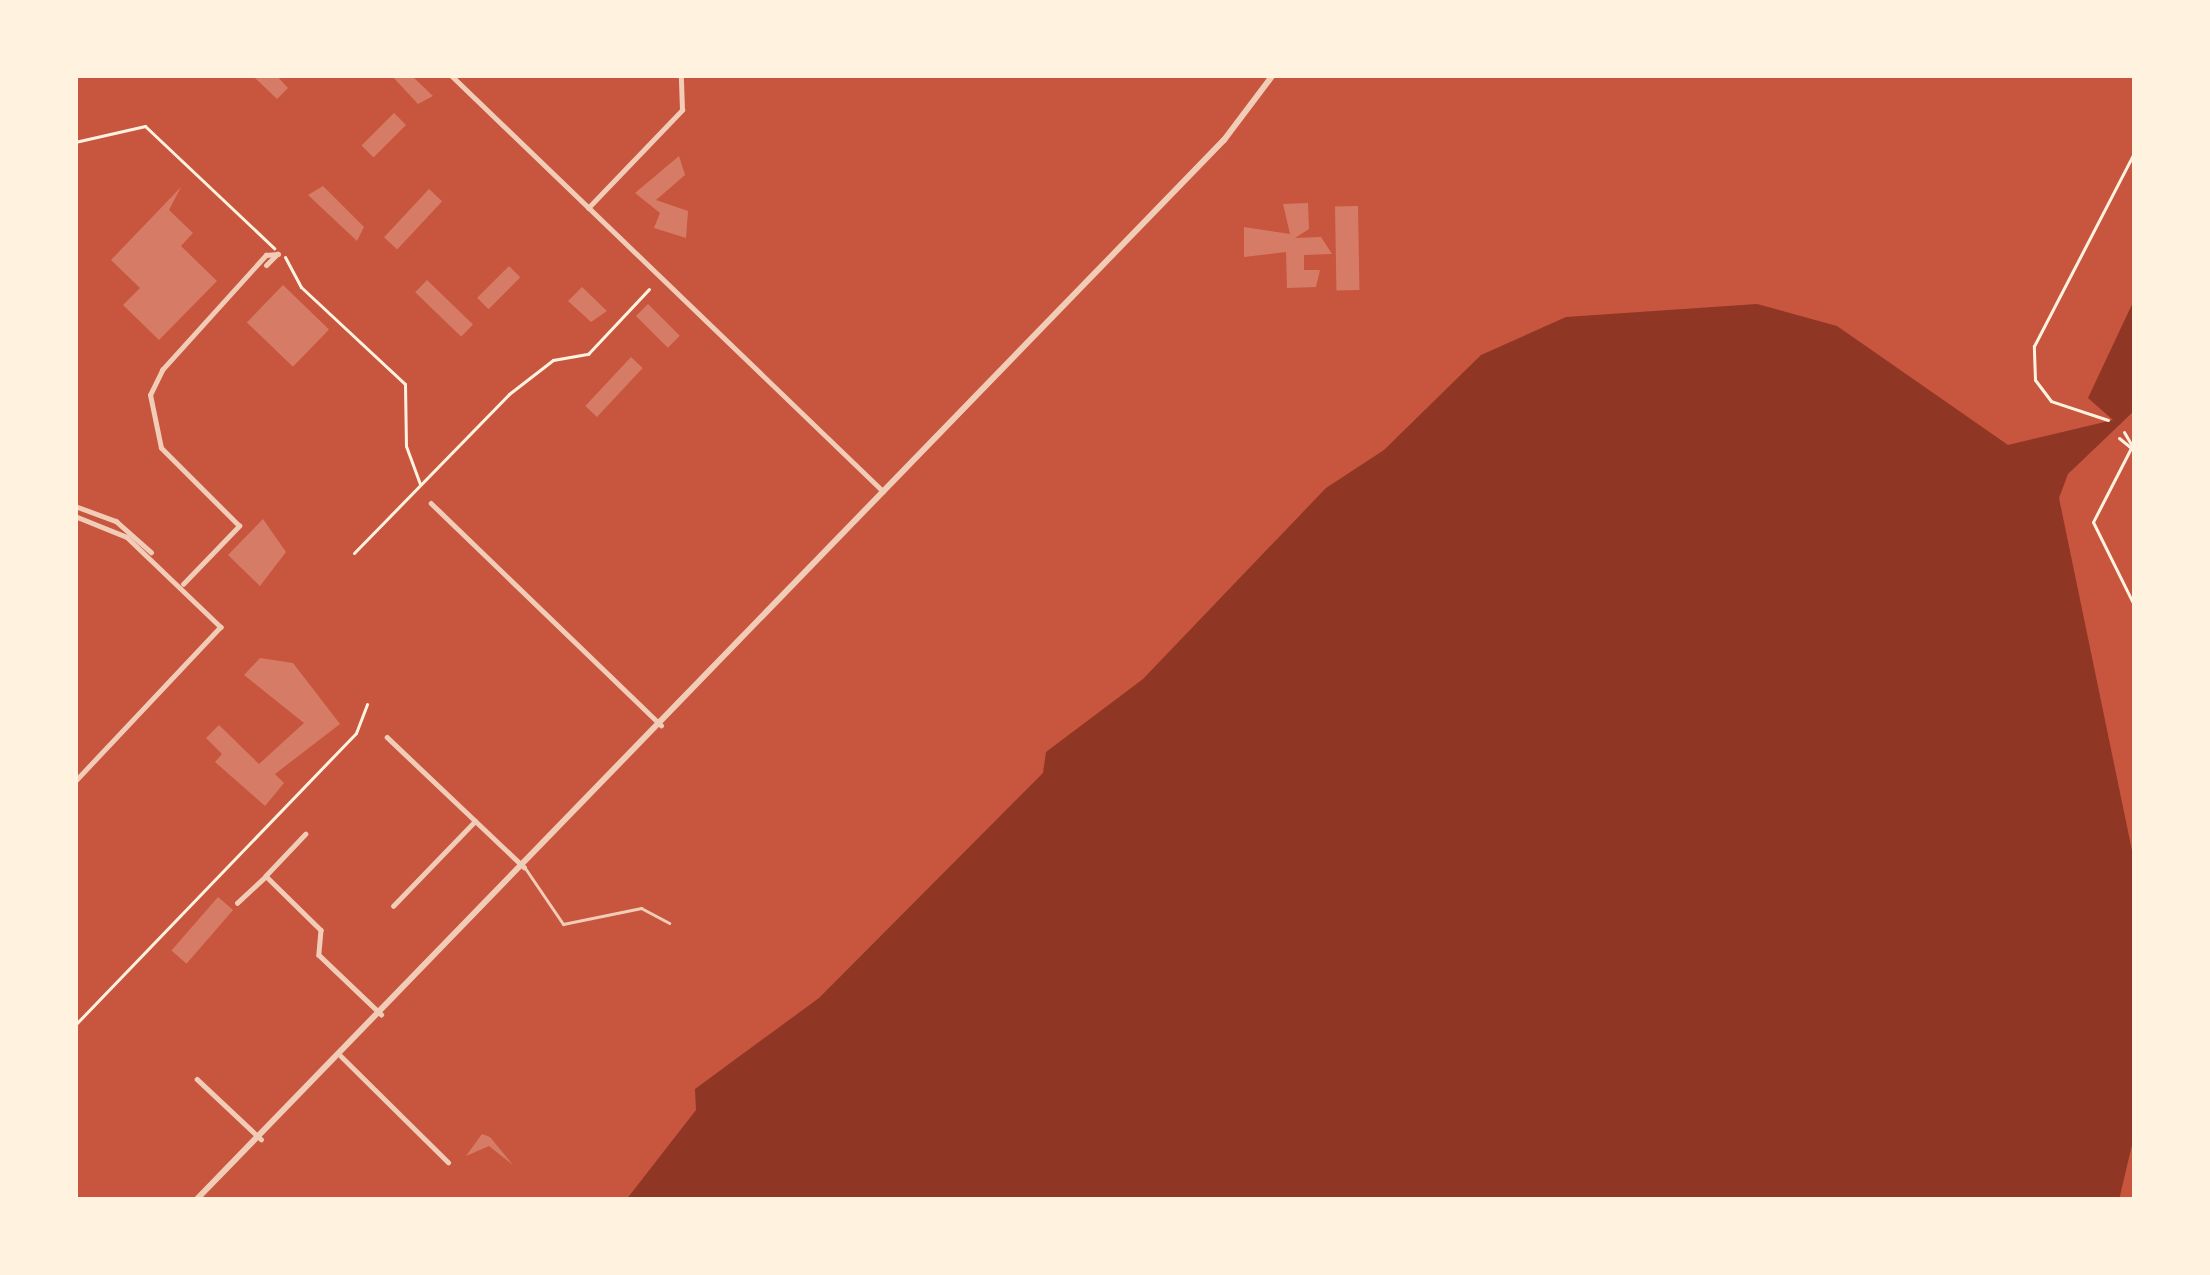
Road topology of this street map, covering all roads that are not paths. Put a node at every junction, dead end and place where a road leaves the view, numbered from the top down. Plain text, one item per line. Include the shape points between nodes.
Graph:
1 (451, 75) edge
2 (680, 75) edge
3 (1273, 75) edge
4 (588, 208) junction
5 (267, 265) dead end
6 (885, 493) junction
7 (430, 503) dead end
8 (75, 506) edge
9 (75, 516) edge
10 (158, 561) junction
11 (183, 584) junction
12 (661, 725) junction
13 (387, 737) dead end
14 (75, 782) edge
15 (475, 821) junction
16 (306, 834) dead end
17 (524, 867) junction
18 (266, 876) junction
19 (237, 903) dead end
20 (393, 906) dead end
21 (670, 922) dead end
22 (381, 1014) junction
23 (341, 1056) junction
24 (197, 1079) dead end
25 (261, 1139) junction
26 (448, 1162) dead end
27 (196, 1200) edge

1 - 4 street
2 - 4 street via 682,110
3 - 6 street
4 - 6 street
5 - 11 street via 150,395 161,448 239,526
6 - 12 street
7 - 12 street
8 - 10 street via 116,521
9 - 10 street
10 - 11 street
11 - 14 street via 218,633
12 - 17 street
13 - 15 street
15 - 17 street
15 - 20 street
16 - 18 street
17 - 21 lane via 563,924 641,908
17 - 22 street
18 - 19 street
18 - 22 street via 321,930 319,956
22 - 23 street
23 - 25 street
23 - 26 street
24 - 25 street
25 - 27 street

